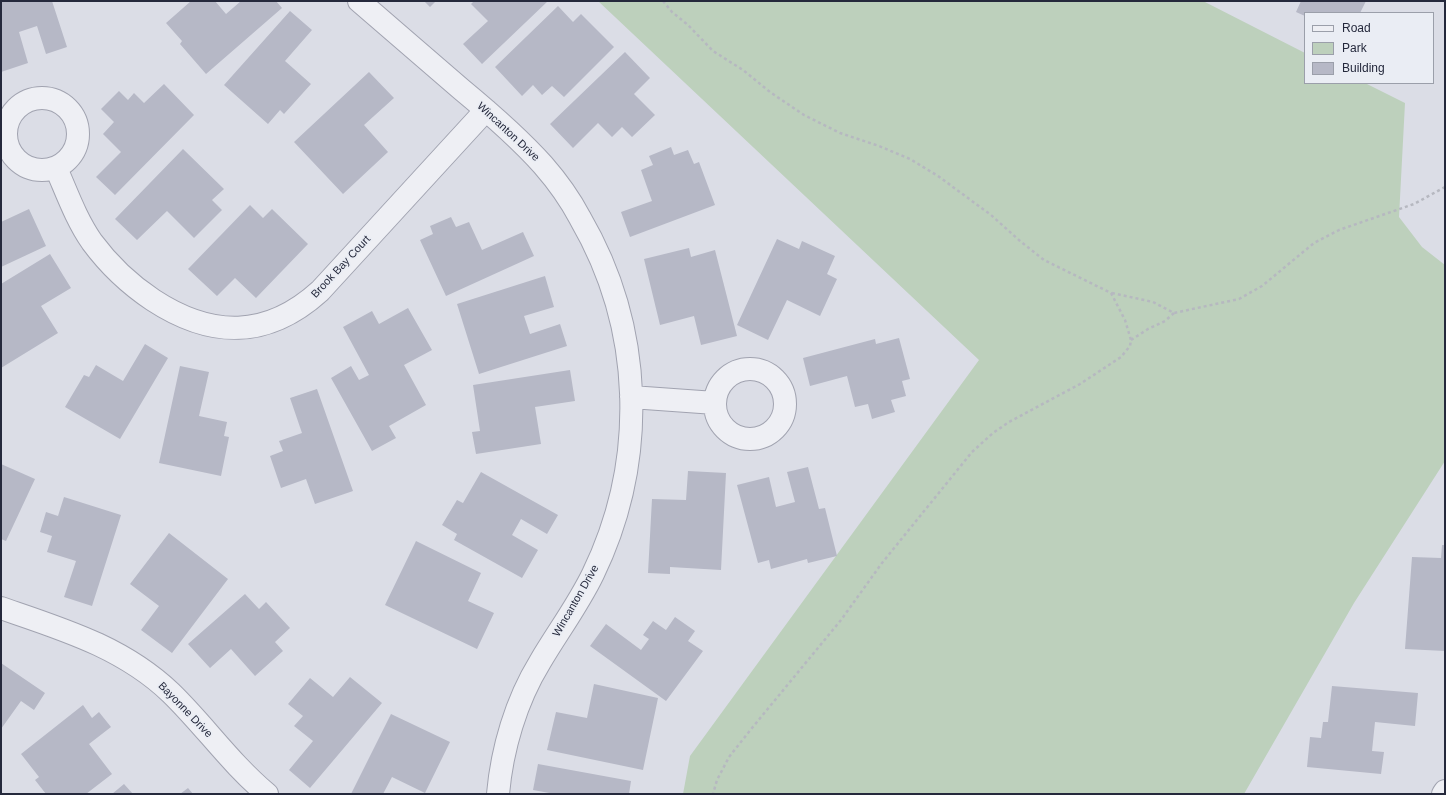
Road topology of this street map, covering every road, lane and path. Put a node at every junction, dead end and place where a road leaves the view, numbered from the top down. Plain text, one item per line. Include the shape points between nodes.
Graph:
1 (359, 1) edge
2 (663, 1) edge
3 (486, 110) junction
4 (56, 168) dead end
5 (1445, 187) edge
6 (1111, 293) junction
7 (1174, 313) junction
8 (1131, 340) junction
9 (632, 397) junction
10 (714, 403) dead end
11 (1, 608) edge
12 (1445, 791) edge
13 (267, 794) edge
14 (498, 794) edge
15 (713, 794) edge
16 (1443, 794) edge

1 - 3 street, Wincanton Drive
2 - 6 path via 713,51 804,115 910,159 991,215 1044,260
3 - 4 street, Brook Bay Court via 320,292 288,315 250,327 210,326 186,318 143,294 107,261 92,241 79,220
3 - 9 street, Wincanton Drive via 514,134 544,166 570,201 592,238 610,279 622,321 630,363
5 - 7 path via 1414,204 1339,230 1314,244 1262,286 1239,299
6 - 7 path via 1153,302
6 - 8 path via 1125,320
7 - 8 path
8 - 15 path via 1130,346 1120,357 1080,384 1009,422 972,452 887,557 841,620 729,757
9 - 10 street
9 - 14 street, Wincanton Drive via 630,451 622,494 609,536 592,576 538,664 521,701 508,739
11 - 13 street, Bayonne Drive via 99,644 142,669 170,692 228,757
12 - 16 street

